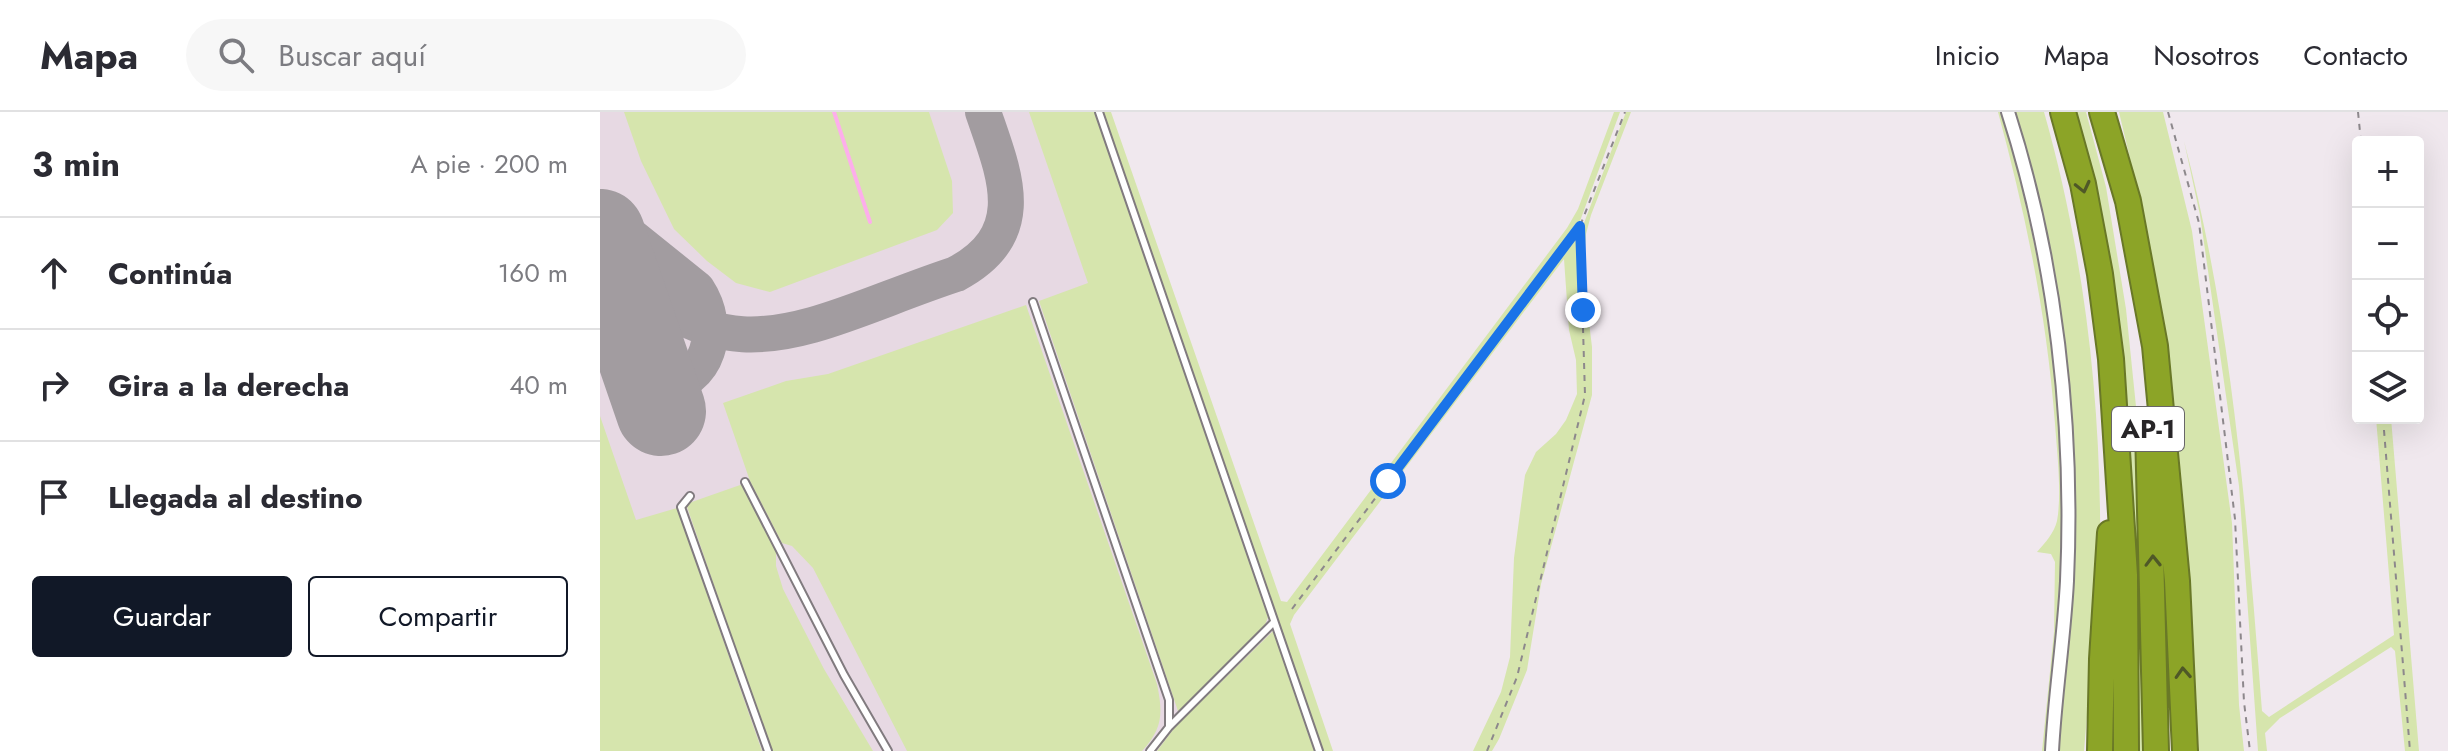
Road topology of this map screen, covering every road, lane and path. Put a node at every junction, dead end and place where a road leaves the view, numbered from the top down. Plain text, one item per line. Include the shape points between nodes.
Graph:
1 (1099, 112) edge
2 (1625, 112) edge
3 (2008, 112) edge
4 (2063, 112) edge
5 (2101, 112) edge
6 (2168, 112) edge
7 (2358, 112) edge
8 (2360, 136) edge
9 (1580, 226) junction
10 (1033, 302) dead end
11 (2116, 423) junction
12 (2383, 424) edge
13 (745, 482) dead end
14 (690, 496) dead end
15 (1292, 609) dead end
16 (1274, 622) junction
17 (1169, 727) junction
18 (768, 751) edge
19 (888, 751) edge
20 (1150, 751) edge
21 (1319, 751) edge
22 (1487, 751) edge
23 (2052, 751) edge
24 (2100, 751) edge
25 (2126, 751) edge
26 (2156, 751) edge
27 (2185, 751) edge
28 (2250, 751) edge
29 (2410, 751) edge

1 - 16 lane
2 - 9 path
3 - 23 street via 2039,237 2063,393 2067,583
4 -> 11 highway, AP-1 via 2100,274
26 -> 5 highway, AP-1 via 2143,336
27 -> 5 highway via 2177,581 2155,346 2128,201
6 - 28 path via 2199,223 2235,519
7 - 8 path
9 - 15 path
9 - 22 path via 1585,395 1517,677
10 - 17 lane via 1169,700
11 - 24 highway
11 - 25 highway, AP-1 via 2125,575
12 - 29 path
13 - 19 lane
14 - 18 lane via 681,507
16 - 17 lane
16 - 21 lane
17 - 20 lane

